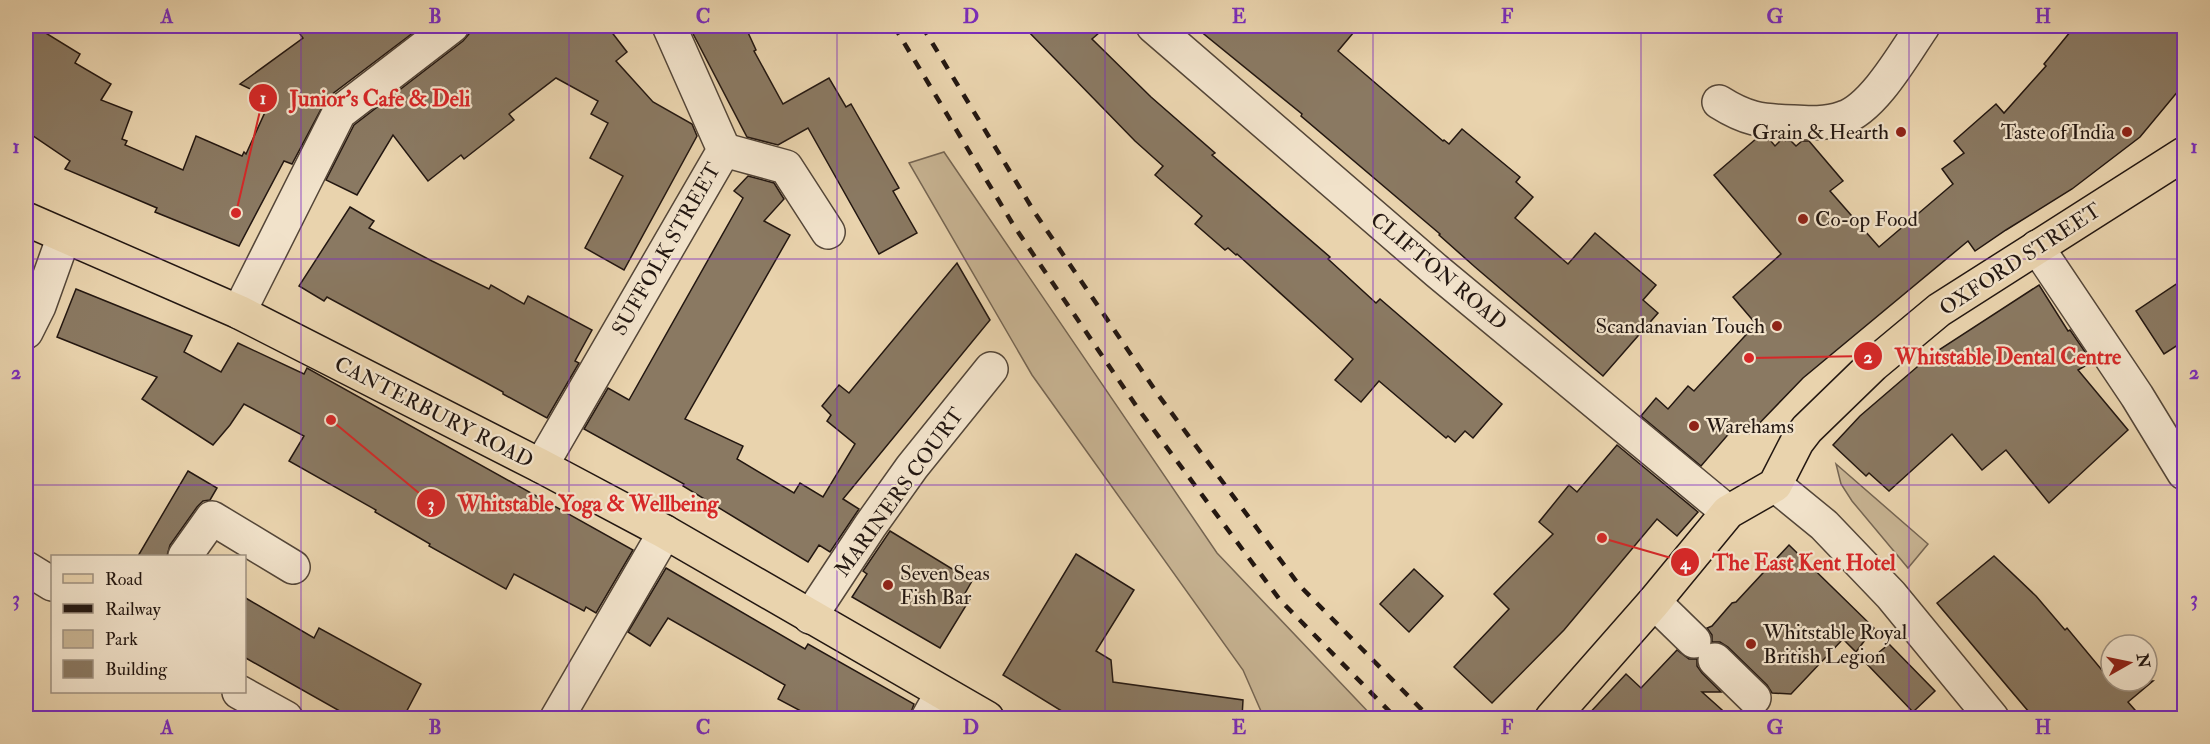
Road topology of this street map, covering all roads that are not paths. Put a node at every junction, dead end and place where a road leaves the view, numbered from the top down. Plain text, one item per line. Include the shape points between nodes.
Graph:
1 (452, 26) edge
2 (669, 26) edge
3 (1153, 26) edge
4 (1923, 26) edge
5 (1719, 102) dead end
6 (724, 150) junction
7 (2184, 154) edge
8 (26, 219) edge
9 (828, 232) dead end
10 (64, 236) junction
11 (2037, 247) junction
12 (239, 312) junction
13 (26, 332) edge
14 (991, 369) dead end
15 (541, 466) junction
16 (2184, 472) edge
17 (1775, 485) junction
18 (1728, 512) junction
19 (665, 532) junction
20 (186, 555) edge
21 (293, 567) dead end
22 (26, 568) edge
23 (51, 583) edge
24 (1654, 602) junction
25 (810, 617) junction
26 (241, 693) edge
27 (1754, 698) dead end
28 (935, 706) edge
29 (286, 718) edge
30 (557, 718) edge
31 (987, 718) edge
32 (1552, 718) edge
33 (1992, 718) edge

1 - 12 street via 339,113
2 - 6 street, SUFFOLK STREET
3 - 18 street, CLIFTON ROAD via 1438,272
4 - 5 street via 1872,98 1845,118 1818,123 1771,122 1740,116
6 - 9 street via 786,167
6 - 15 street, SUFFOLK STREET
7 - 11 main road, OXFORD STREET
8 - 10 main road, CANTERBURY ROAD
10 - 12 main road, CANTERBURY ROAD
10 - 13 street
11 - 16 street
11 - 17 main road, OXFORD STREET via 1939,310 1872,365 1807,429
12 - 15 main road, CANTERBURY ROAD
14 - 25 street, MARINERS COURT via 912,467
15 - 19 main road, CANTERBURY ROAD
17 - 18 main road
17 - 33 street via 1824,525 1891,595
18 - 24 main road
19 - 25 main road, CANTERBURY ROAD
19 - 30 street
20 - 21 street via 212,518
22 - 23 street
24 - 27 street
24 - 32 main road
25 - 28 main road, CANTERBURY ROAD
26 - 29 street
28 - 31 main road, CANTERBURY ROAD

